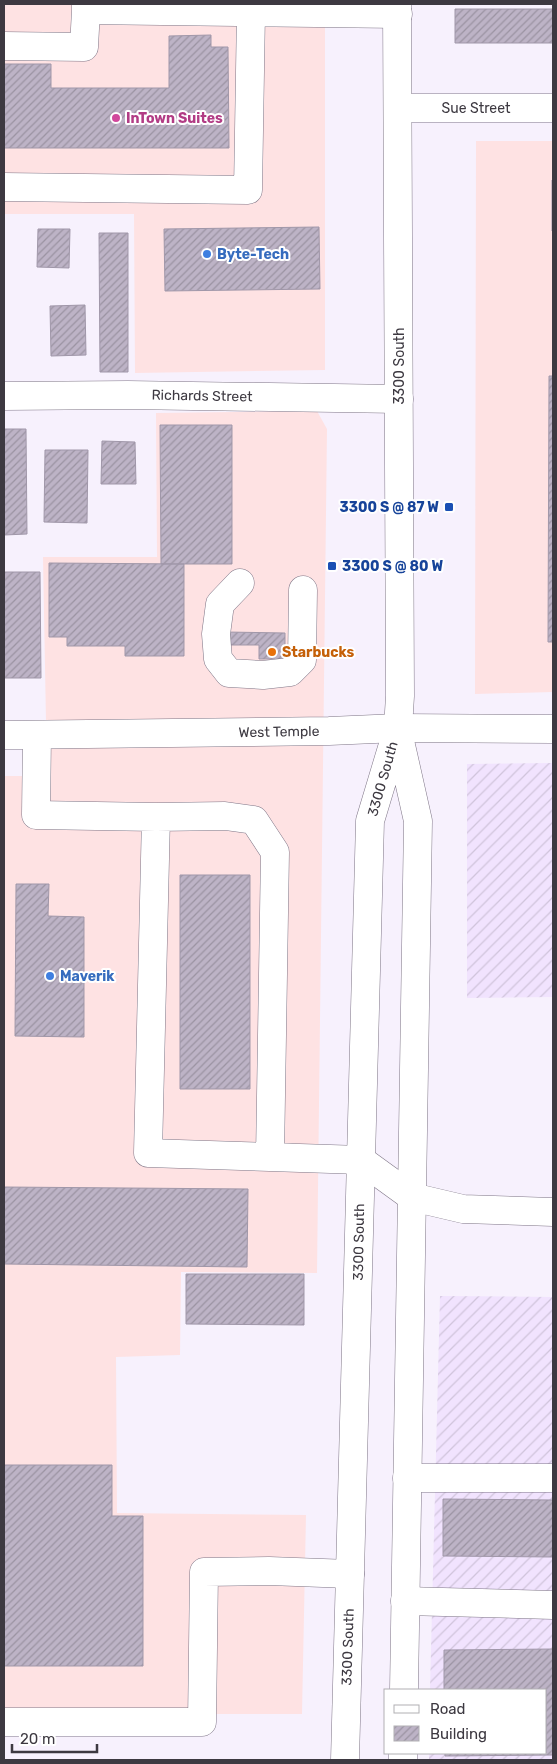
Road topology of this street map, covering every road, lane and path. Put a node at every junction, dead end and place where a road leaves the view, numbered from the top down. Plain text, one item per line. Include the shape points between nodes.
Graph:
1 (86, 7) edge
2 (397, 9) edge
3 (251, 12) junction
4 (4, 46) edge
5 (398, 108) junction
6 (553, 108) edge
7 (4, 187) edge
8 (4, 396) edge
9 (399, 399) junction
10 (240, 583) dead end
11 (303, 590) dead end
12 (398, 728) junction
13 (553, 729) edge
14 (4, 735) edge
15 (37, 735) junction
16 (156, 817) junction
17 (270, 1157) junction
18 (361, 1160) junction
19 (412, 1197) junction
20 (553, 1212) edge
21 (407, 1478) junction
22 (553, 1478) edge
23 (350, 1574) junction
24 (405, 1601) junction
25 (553, 1605) edge
26 (404, 1689) edge
27 (4, 1722) edge
28 (345, 1760) edge

1 - 3 main road
1 - 4 main road via 84,47
2 - 3 main road
2 - 5 main road, 3300 South
3 - 7 main road via 248,190
5 - 6 main road, Sue Street
5 - 9 main road, 3300 South
8 - 9 main road, Richards Street
9 - 12 main road, 3300 South
10 - 11 main road via 220,604 216,634 218,659 230,673 263,675 290,672 302,660
12 - 13 main road, West Temple
12 - 15 main road, West Temple
12 - 18 main road, 3300 South via 370,821
12 - 19 main road, 3300 South via 418,821
14 - 15 main road, West Temple
15 - 16 main road via 36,815
16 - 17 main road via 225,816 254,820 275,852
16 - 17 main road via 148,1153
17 - 18 main road
18 - 19 main road
18 - 23 main road, 3300 South
19 - 20 main road via 464,1208
19 - 21 main road, 3300 South
21 - 22 main road
21 - 24 main road, 3300 South
23 - 27 main road via 204,1572 202,1722
23 - 28 main road, 3300 South
24 - 25 main road
24 - 26 main road, 3300 South

